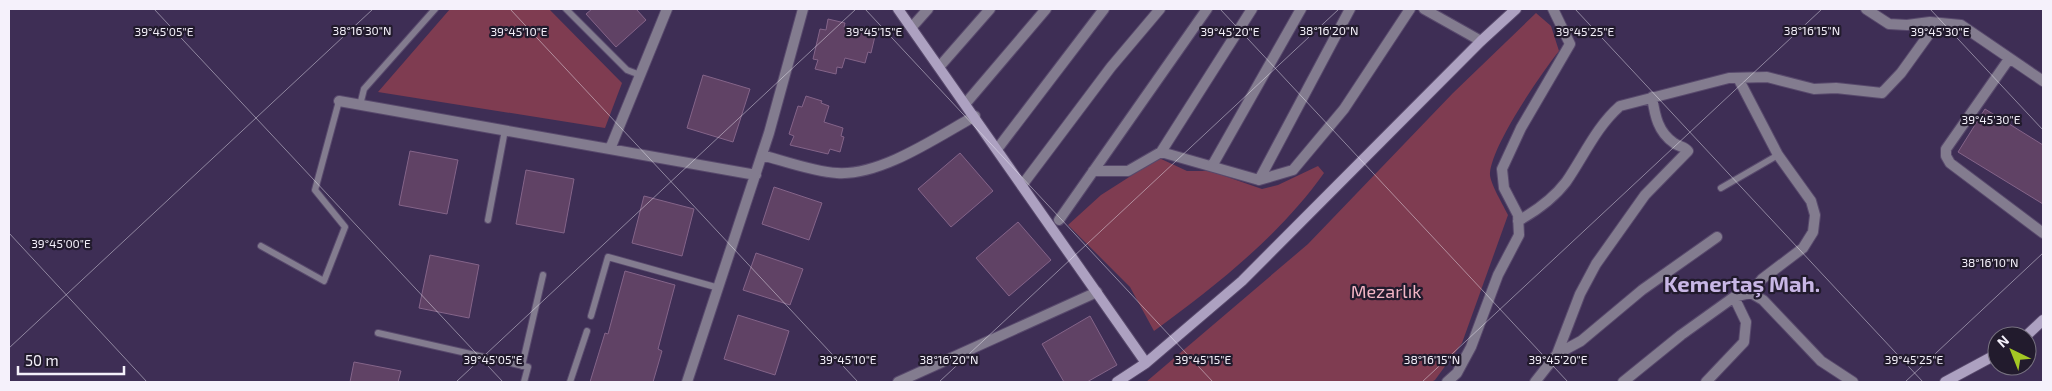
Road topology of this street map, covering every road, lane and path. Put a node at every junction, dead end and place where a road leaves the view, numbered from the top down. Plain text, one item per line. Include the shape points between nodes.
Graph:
1 (435, 9) edge
2 (568, 9) edge
3 (667, 9) edge
4 (803, 9) edge
5 (898, 9) edge
6 (928, 9) edge
7 (990, 9) edge
8 (1046, 9) edge
9 (1104, 9) edge
10 (1160, 9) edge
11 (1207, 9) edge
12 (1252, 9) edge
13 (1301, 9) edge
14 (1350, 9) edge
15 (1410, 9) edge
16 (1424, 9) edge
17 (1516, 9) edge
18 (1553, 9) edge
19 (1866, 9) edge
20 (1937, 23) junction
21 (912, 27) junction
22 (1481, 41) junction
23 (2009, 59) junction
24 (940, 66) junction
25 (640, 75) junction
26 (1738, 78) junction
27 (2043, 81) edge
28 (1652, 97) junction
29 (339, 101) joint
30 (966, 104) junction
31 (360, 105) junction
32 (975, 116) junction
33 (505, 130) junction
34 (998, 148) junction
35 (610, 149) junction
36 (1161, 152) junction
37 (1778, 155) junction
38 (762, 156) junction
39 (1212, 166) junction
40 (1093, 171) junction
41 (756, 175) junction
42 (1259, 180) junction
43 (1023, 184) junction
44 (1721, 188) dead end
45 (488, 220) dead end
46 (1059, 220) dead end
47 (1518, 221) junction
48 (2043, 233) edge
49 (1717, 237) dead end
50 (261, 246) dead end
51 (543, 275) dead end
52 (719, 288) junction
53 (1097, 292) junction
54 (1751, 294) junction
55 (1734, 297) junction
56 (591, 316) dead end
57 (588, 331) dead end
58 (378, 333) dead end
59 (1557, 354) junction
60 (1987, 359) edge
61 (1146, 363) junction
62 (522, 366) junction
63 (524, 382) edge
64 (570, 382) edge
65 (687, 382) edge
66 (898, 382) edge
67 (1117, 382) edge
68 (1447, 382) edge
69 (1534, 382) edge
70 (1622, 382) edge
71 (1706, 382) edge
72 (1853, 382) edge
73 (1946, 382) edge

1 - 31 lane via 364,89
2 - 25 lane via 627,70
3 - 25 street
4 - 38 street
5 - 21 street
6 - 21 street
7 - 24 street
8 - 30 street
9 - 34 street
10 - 43 street via 1111,67
11 - 40 street
12 - 36 street
13 - 39 street
14 - 42 street
15 - 42 street via 1344,109 1308,154 1293,170
16 - 22 street
17 - 22 street
18 - 47 street via 1570,44 1521,128 1502,169 1504,188
19 - 20 street via 1889,24
20 - 23 street via 1961,25
20 - 26 street via 1901,73 1882,93 1814,89 1767,77
21 - 24 street
22 - 61 street via 1242,281
23 - 27 street
23 - 48 street via 1946,149 1946,156 1950,163
24 - 30 street
25 - 35 street
26 - 28 street
26 - 37 street
28 - 47 street via 1620,106 1609,115 1565,183 1538,210
28 - 59 street via 1660,129 1688,151 1645,195 1596,264 1580,294
29 - 31 street
29 - 50 lane via 315,190 345,227 324,282
30 - 32 street
31 - 33 street
32 - 34 street
32 - 38 street via 908,153 866,170 837,173
33 - 35 street
33 - 45 lane
34 - 43 street
35 - 41 street
36 - 39 street
36 - 40 street via 1128,170
37 - 44 lane
37 - 54 street via 1812,201 1815,224 1803,248 1762,279
38 - 41 street
39 - 42 street
40 - 46 street
41 - 52 street
43 - 53 street
47 - 68 street via 1519,235 1498,275 1471,348 1457,373
49 - 59 street via 1642,290 1581,341
51 - 62 lane
52 - 56 lane via 608,257
52 - 65 street
53 - 61 street
53 - 66 street
54 - 55 street
54 - 72 street via 1764,300 1821,361
55 - 70 street
55 - 71 street via 1746,322 1744,342
57 - 64 lane
58 - 62 lane
59 - 69 street
60 - 73 street
61 - 67 street
62 - 63 lane via 528,367

